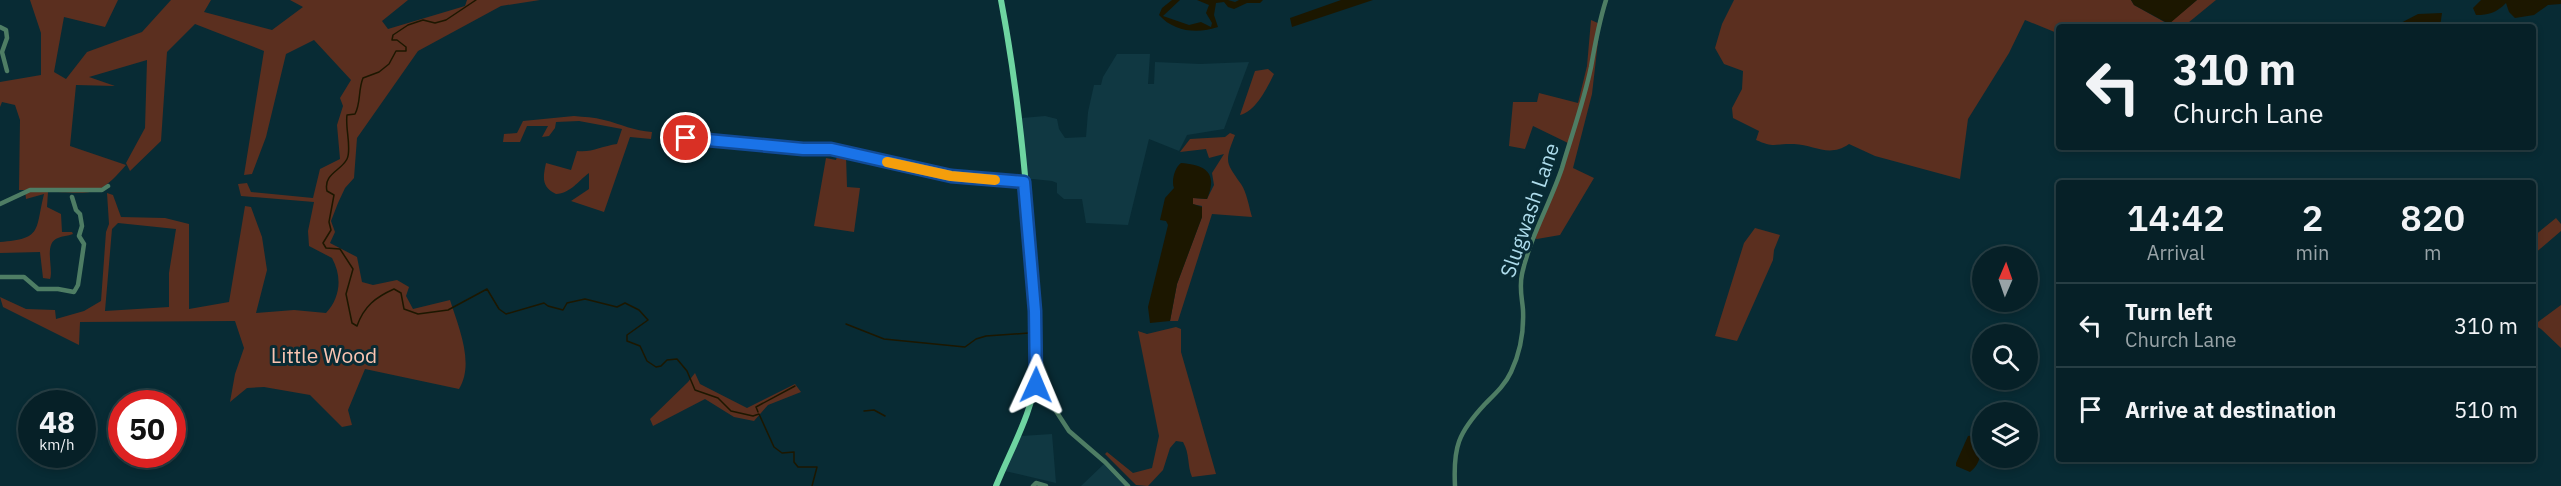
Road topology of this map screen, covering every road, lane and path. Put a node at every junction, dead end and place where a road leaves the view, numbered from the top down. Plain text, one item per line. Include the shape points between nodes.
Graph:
1 (1001, 0) edge
2 (1606, 0) edge
3 (0, 27) edge
4 (7, 71) dead end
5 (686, 138) dead end
6 (1024, 182) junction
7 (108, 186) dead end
8 (72, 197) dead end
9 (0, 204) edge
10 (0, 277) edge
11 (1036, 385) junction
12 (996, 486) edge
13 (1033, 486) edge
14 (1046, 486) edge
15 (1128, 486) edge
16 (1455, 486) edge

1 - 6 main road
2 - 16 street, Slugwash Lane via 1565,156 1526,259 1519,292 1523,331 1517,357 1502,386 1459,441 1454,457
3 - 4 street via 7,34 2,52
5 - 6 street via 831,149 951,176
6 - 11 main road via 1035,311
7 - 9 street via 102,190 30,190
8 - 10 street via 80,214 79,236 84,244 74,292 38,289 24,277
11 - 12 main road
11 - 15 street via 1069,431
13 - 14 street

